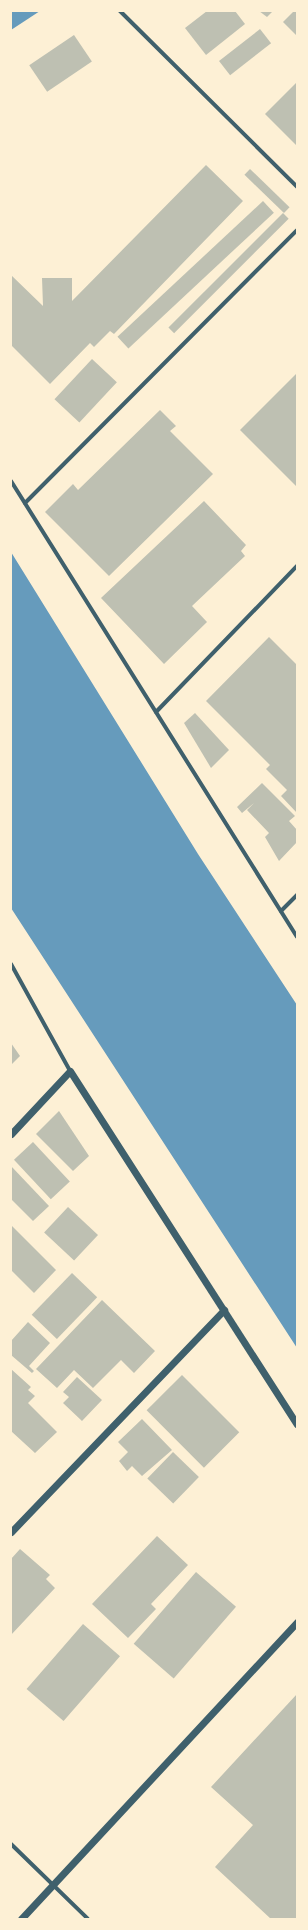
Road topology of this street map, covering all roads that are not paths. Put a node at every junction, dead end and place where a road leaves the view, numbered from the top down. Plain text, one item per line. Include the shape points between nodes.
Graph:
1 (120, 11) edge
2 (297, 187) edge
3 (297, 230) edge
4 (11, 481) edge
5 (25, 503) junction
6 (297, 566) edge
7 (156, 712) junction
8 (297, 895) edge
9 (281, 911) junction
10 (297, 937) edge
11 (11, 964) edge
12 (70, 1071) junction
13 (11, 1134) edge
14 (224, 1310) junction
15 (297, 1424) edge
16 (11, 1532) edge
17 (297, 1622) edge
18 (11, 1844) edge
19 (54, 1884) junction
20 (21, 1919) edge
21 (88, 1919) edge

1 - 2 street
3 - 5 street
4 - 5 street
5 - 7 street
6 - 7 street
7 - 9 street
8 - 9 street
9 - 10 street
11 - 12 street
12 - 13 street
12 - 14 street
14 - 15 street
14 - 16 street
17 - 19 street
18 - 19 street
19 - 20 street
19 - 21 street

